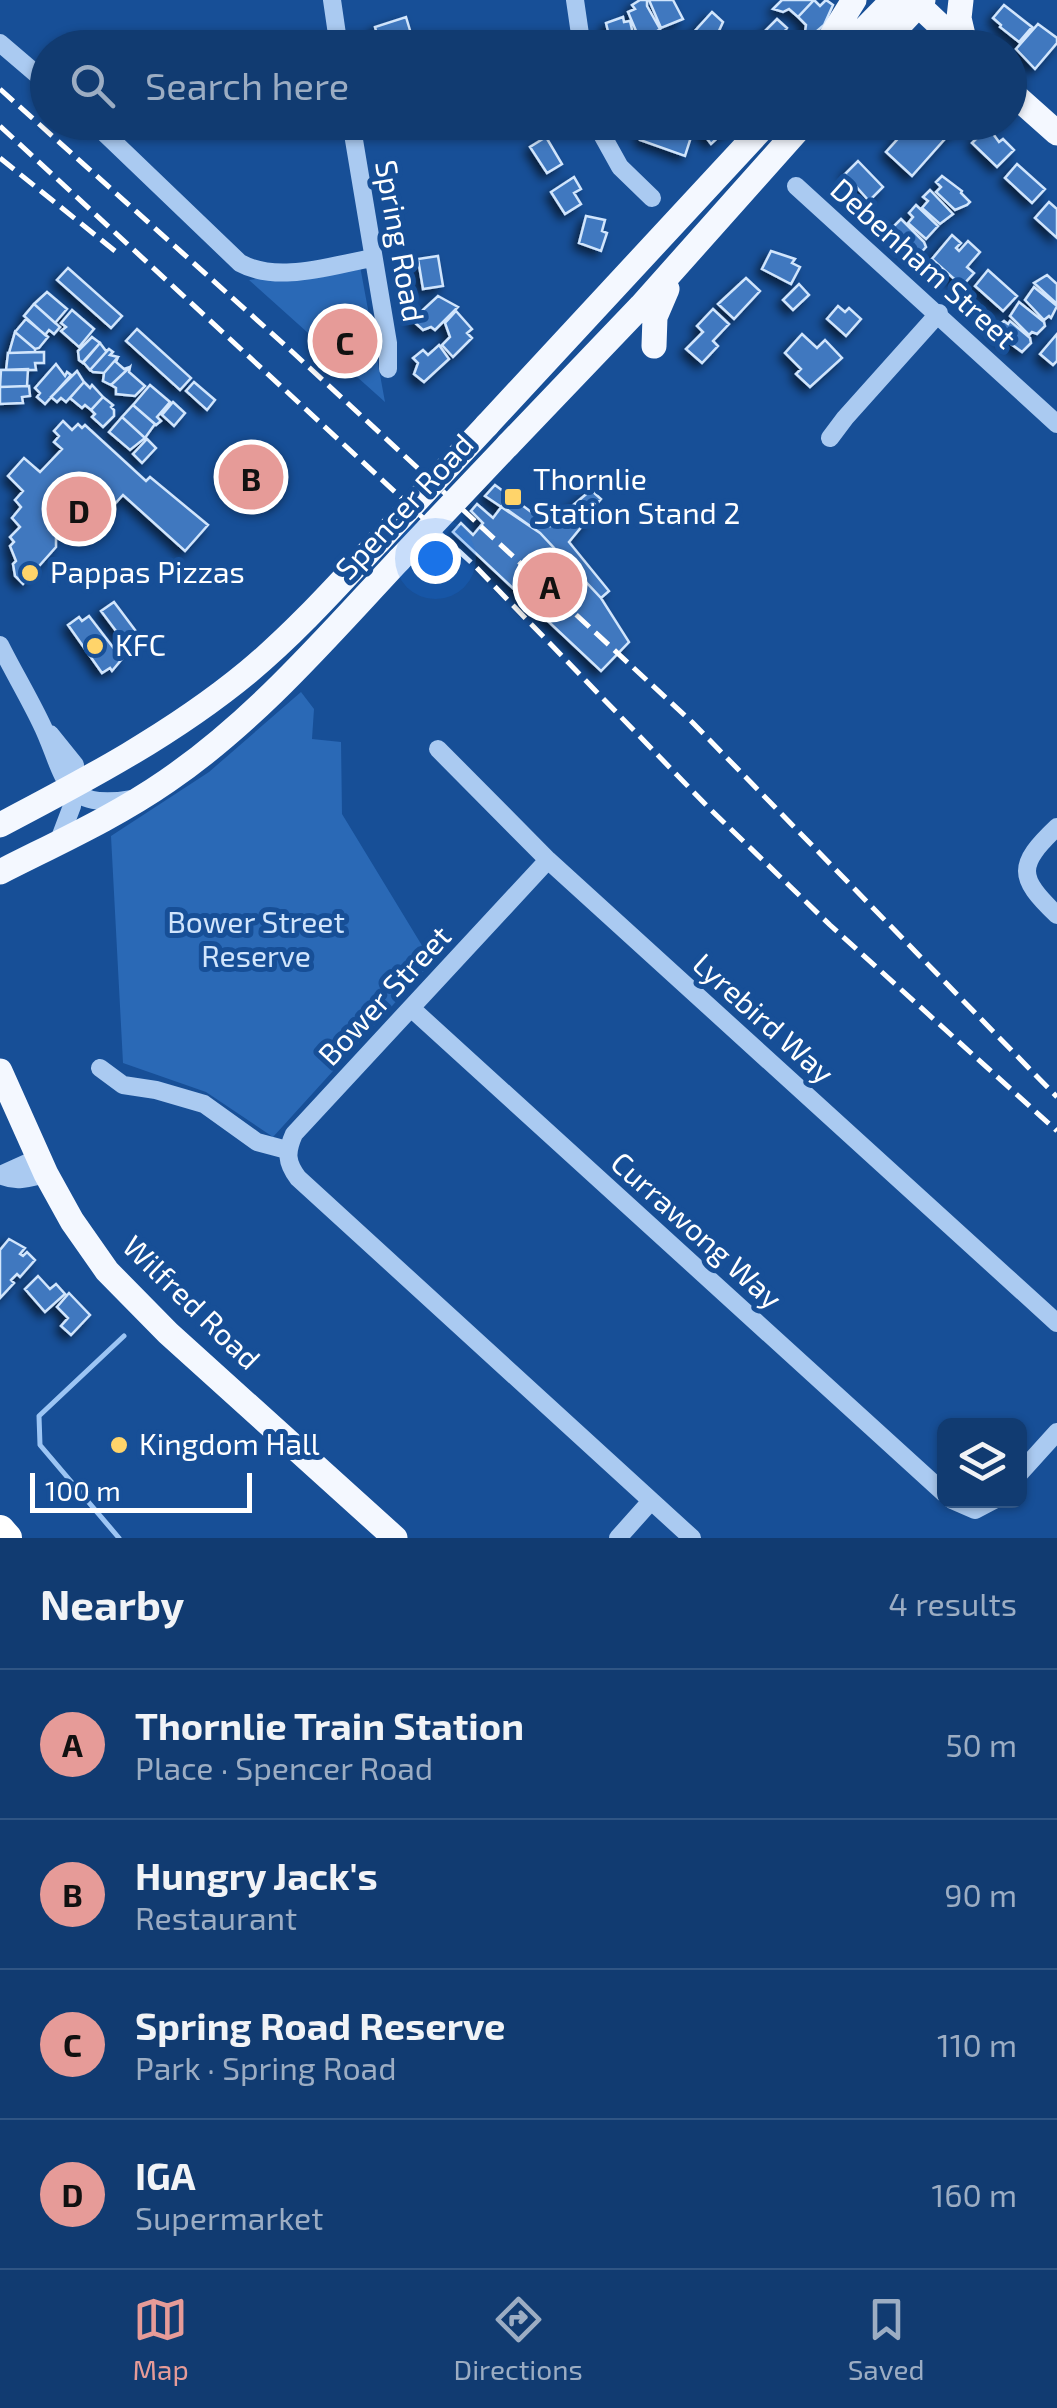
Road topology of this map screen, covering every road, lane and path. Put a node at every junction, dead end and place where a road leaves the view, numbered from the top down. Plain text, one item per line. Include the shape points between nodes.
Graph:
1 (332, 0) edge
2 (575, 0) edge
3 (854, 0) edge
4 (893, 0) edge
5 (962, 0) edge
6 (918, 2) edge
7 (336, 30) edge
8 (579, 30) edge
9 (835, 30) edge
10 (864, 30) edge
11 (894, 30) edge
12 (947, 30) edge
13 (961, 30) edge
14 (0, 42) edge
15 (30, 68) edge
16 (1027, 106) edge
17 (1057, 133) edge
18 (112, 140) edge
19 (354, 140) edge
20 (604, 140) edge
21 (751, 140) edge
22 (789, 140) edge
23 (796, 186) dead end
24 (743, 191) junction
25 (652, 198) dead end
26 (373, 258) junction
27 (939, 313) junction
28 (654, 346) dead end
29 (388, 369) dead end
30 (1057, 424) edge
31 (830, 438) dead end
32 (323, 642) junction
33 (0, 645) edge
34 (186, 719) junction
35 (438, 748) dead end
36 (71, 788) junction
37 (146, 796) junction
38 (0, 826) edge
39 (1057, 827) edge
40 (58, 843) junction
41 (548, 860) junction
42 (0, 872) edge
43 (1057, 915) edge
44 (411, 1008) junction
45 (100, 1068) dead end
46 (0, 1071) edge
47 (287, 1150) junction
48 (42, 1166) junction
49 (0, 1175) edge
50 (1057, 1324) edge
51 (1057, 1432) edge
52 (1027, 1465) edge
53 (937, 1488) edge
54 (651, 1501) junction
55 (0, 1530) edge
56 (7, 1538) edge
57 (395, 1538) edge
58 (618, 1538) edge
59 (692, 1538) edge

1 - 7 street
2 - 8 street
3 - 9 main road
4 - 10 main road
5 - 13 main road
6 - 11 main road
6 - 12 main road
14 - 15 street
16 - 17 main road
18 - 26 street via 256,272
19 - 26 street, Spring Road
20 - 25 street via 620,167
21 - 34 main road, Spencer Road, bridge via 276,648
22 - 24 main road, Spencer Road
23 - 27 street, Debenham Street
24 - 28 main road via 662,296
24 - 32 main road, Spencer Road, bridge
26 - 29 street, Spring Road
27 - 30 street, Debenham Street
27 - 31 street
32 - 34 main road via 292,657 218,724 203,728
32 - 37 main road, Spencer Road via 222,737
33 - 36 street
34 - 36 main road, Spencer Road
35 - 41 street, Lyrebird Way
36 - 37 street via 93,801
36 - 38 main road, Spencer Road
36 - 40 street
37 - 40 main road, Spencer Road
39 - 43 street via 1030,855 1026,874 1033,892
40 - 42 main road, Spencer Road
41 - 44 street, Bower Street
41 - 50 street, Lyrebird Way
44 - 47 street, Bower Street via 294,1134
44 - 53 street, Currawong Way
45 - 47 street via 123,1086 204,1104 257,1142
46 - 48 main road, Wilfred Road
47 - 54 street via 298,1178
48 - 49 street
48 - 57 main road, Wilfred Road via 88,1247 128,1295
51 - 52 street
54 - 58 street
54 - 59 street
55 - 56 highway

